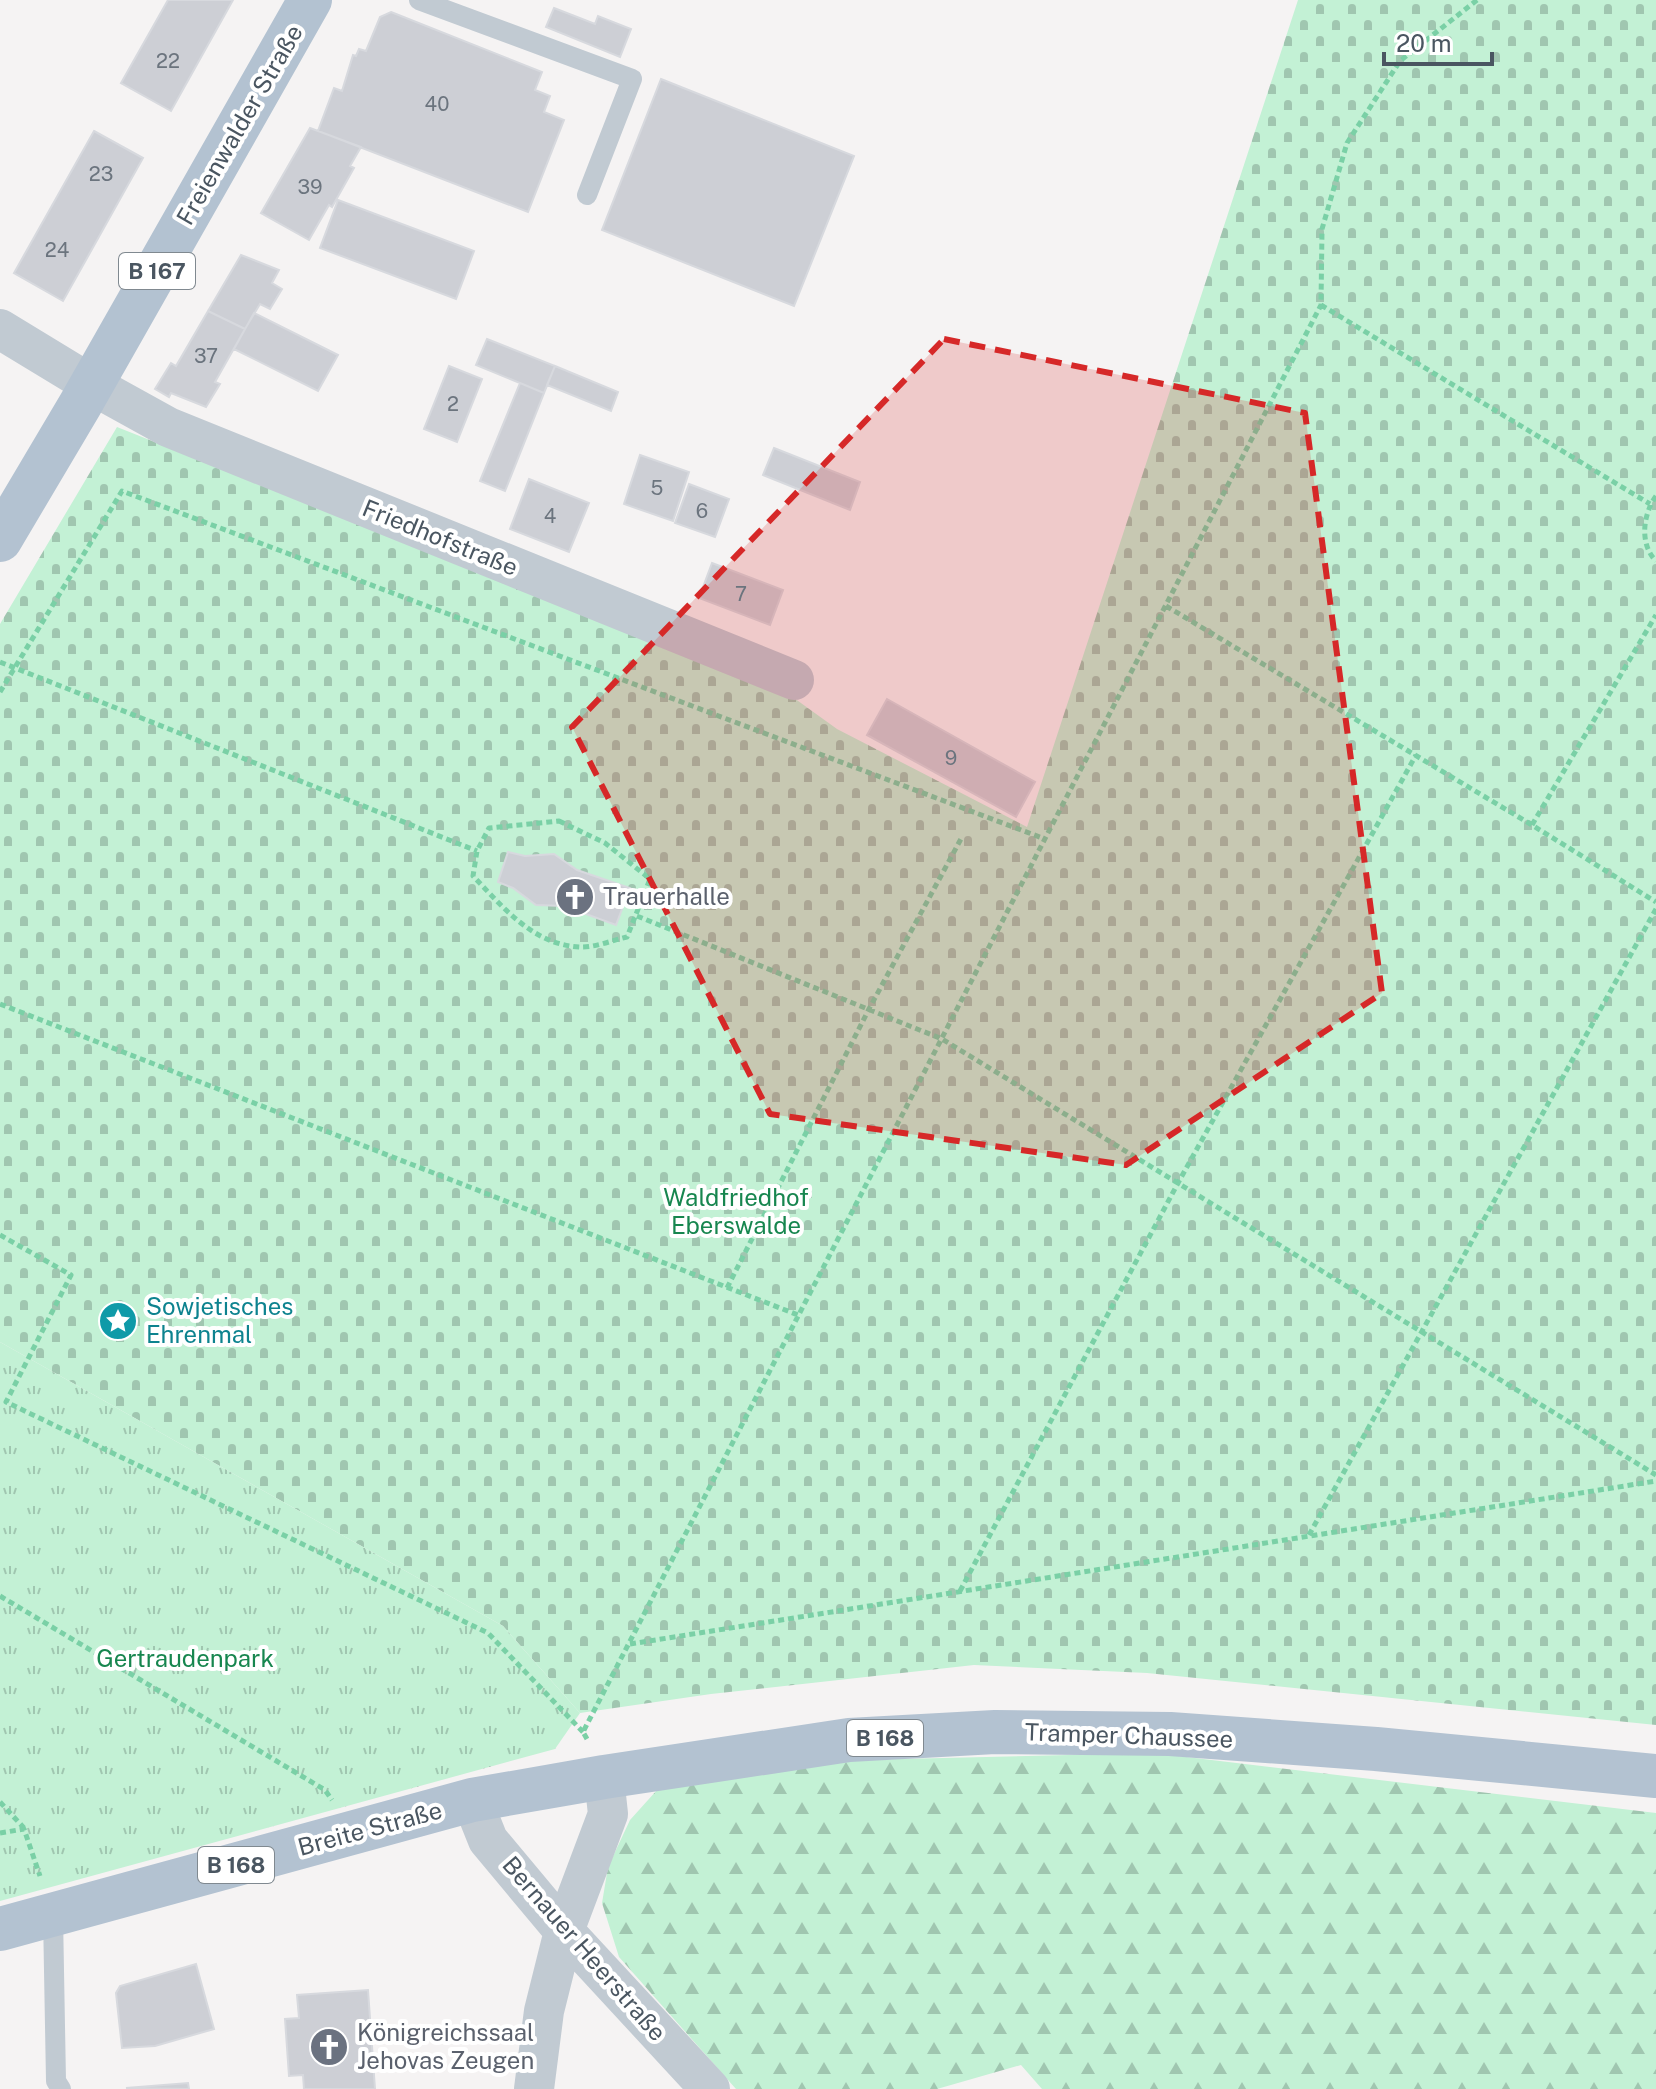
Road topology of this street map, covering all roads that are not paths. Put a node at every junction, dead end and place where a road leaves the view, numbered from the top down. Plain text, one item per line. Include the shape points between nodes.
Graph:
1 (310, 0) edge
2 (419, 0) edge
3 (587, 195) dead end
4 (0, 329) edge
5 (92, 385) junction
6 (0, 540) edge
7 (794, 680) dead end
8 (1656, 1776) edge
9 (604, 1777) junction
10 (472, 1800) junction
11 (53, 1915) junction
12 (0, 1929) edge
13 (564, 1931) junction
14 (61, 2089) edge
15 (534, 2089) edge
16 (710, 2089) edge

1 - 5 main road, Freienwalder Straße / B 167
2 - 3 lane via 632,79
4 - 5 street, Friedhofstraße
5 - 6 main road, Freienwalder Straße / B 167
5 - 7 street, Friedhofstraße via 168,427
8 - 9 main road, Tramper Chaussee / B 168 via 1186,1735 995,1732 849,1740
9 - 10 main road, Breite Straße / B 168
9 - 13 street via 608,1814
10 - 11 main road, Breite Straße / B 168
10 - 13 street, Bernauer Heerstraße via 488,1840
11 - 12 main road, Breite Straße / B 168
11 - 14 lane via 56,2081
13 - 15 street via 544,2011
13 - 16 street, Bernauer Heerstraße

